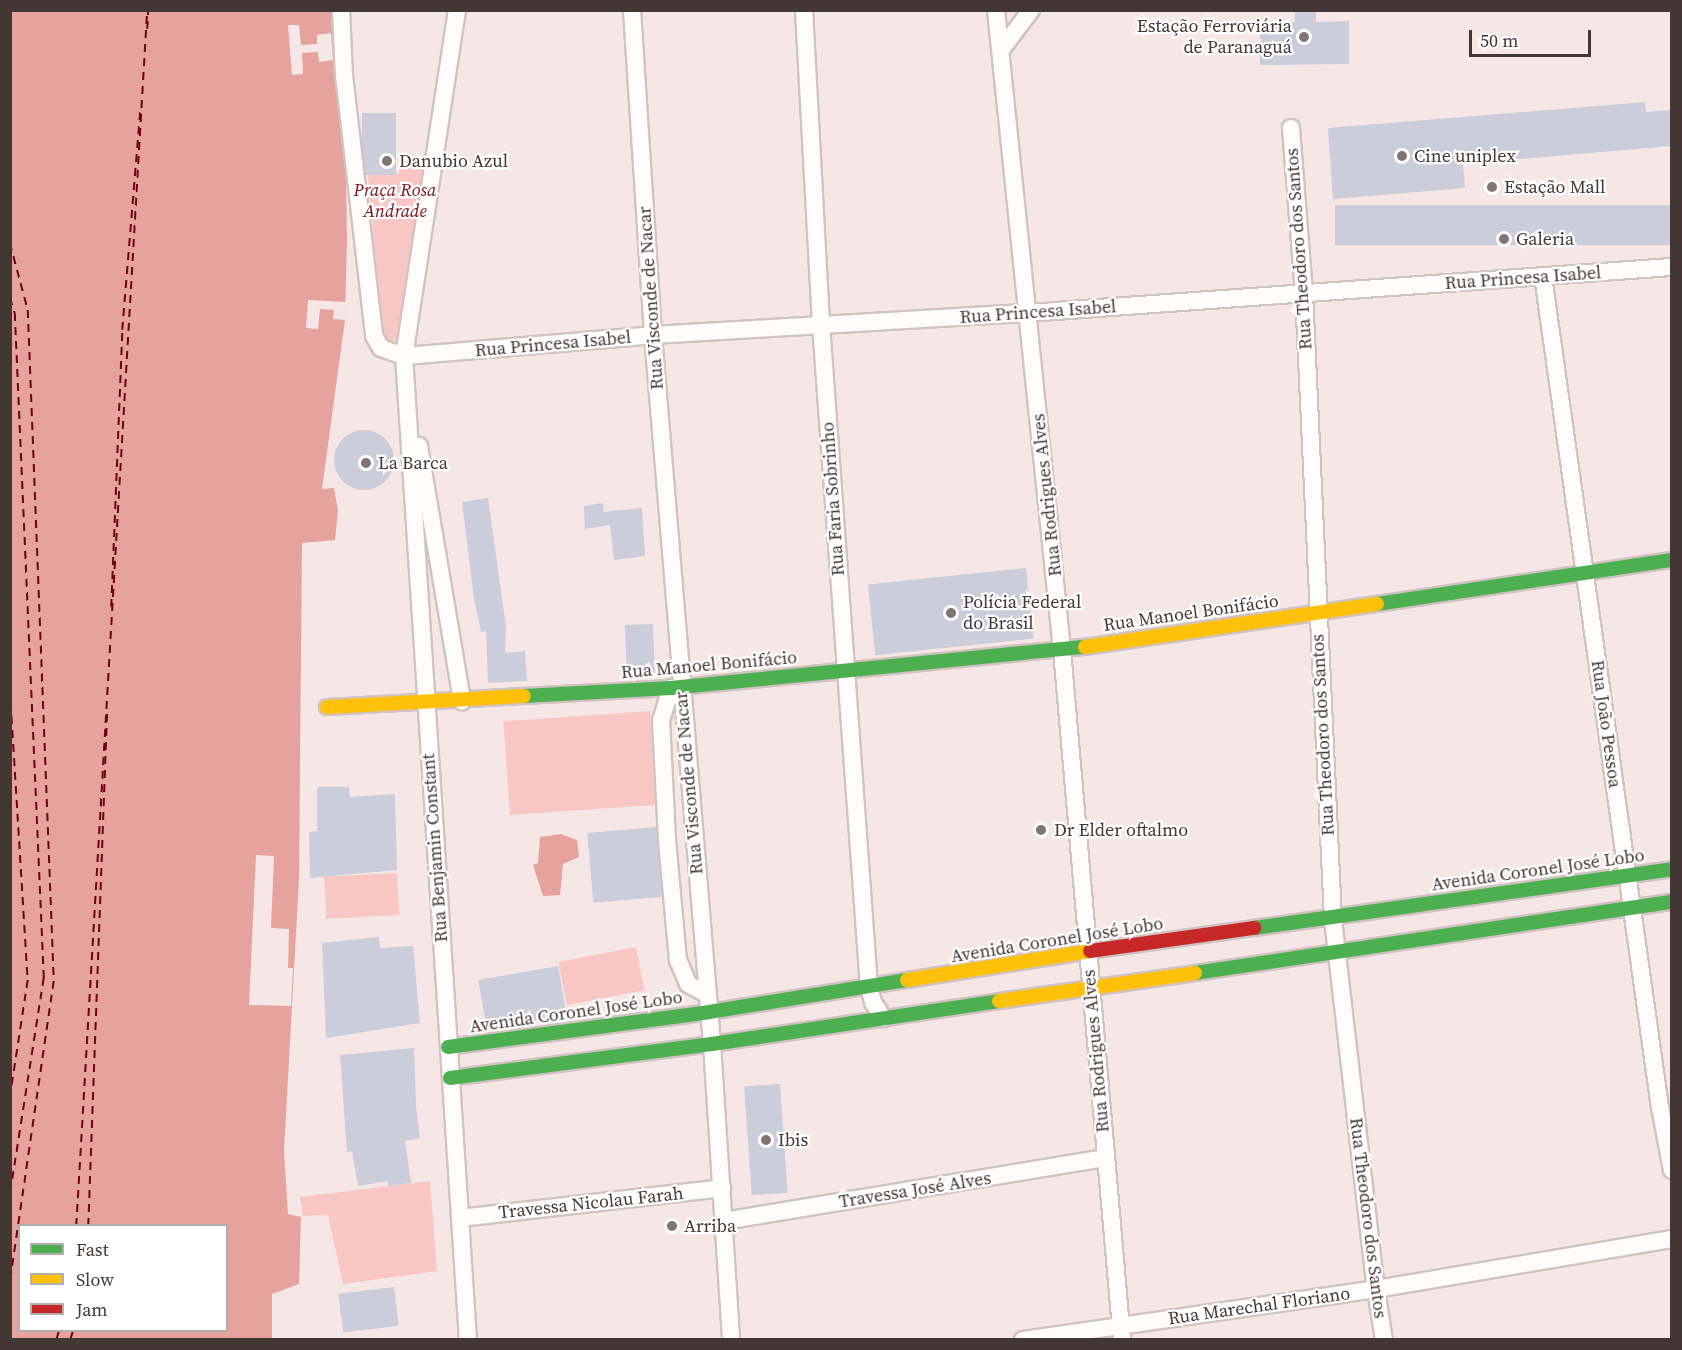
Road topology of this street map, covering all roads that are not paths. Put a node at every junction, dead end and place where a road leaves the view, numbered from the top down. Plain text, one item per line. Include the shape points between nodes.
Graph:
1 (341, 10) edge
2 (457, 10) edge
3 (632, 10) edge
4 (804, 10) edge
5 (996, 10) edge
6 (1031, 10) edge
7 (1001, 50) junction
8 (1291, 128) dead end
9 (1671, 267) edge
10 (1543, 276) junction
11 (1304, 293) junction
12 (1029, 313) junction
13 (821, 324) junction
14 (653, 335) junction
15 (404, 356) junction
16 (1671, 560) edge
17 (1584, 573) junction
18 (1317, 612) junction
19 (1062, 650) junction
20 (845, 670) junction
21 (676, 687) junction
22 (462, 701) junction
23 (426, 703) junction
24 (327, 707) dead end
25 (1671, 869) edge
26 (1628, 875) junction
27 (1671, 902) edge
28 (1632, 907) junction
29 (1333, 919) junction
30 (1087, 951) junction
31 (1336, 954) junction
32 (869, 987) junction
33 (1090, 987) junction
34 (707, 994) junction
35 (709, 1012) junction
36 (883, 1018) junction
37 (712, 1044) junction
38 (448, 1047) junction
39 (450, 1078) junction
40 (1666, 1106) edge
41 (1106, 1158) junction
42 (1671, 1170) edge
43 (722, 1188) junction
44 (460, 1218) junction
45 (724, 1221) junction
46 (1671, 1239) edge
47 (1376, 1289) junction
48 (1121, 1333) edge
49 (468, 1340) edge
50 (732, 1340) edge
51 (1023, 1340) edge
52 (1384, 1340) edge

1 - 15 street via 374,336 386,351
2 - 15 street
3 - 14 street, Rua Visconde de Nacar
4 - 13 street, Rua Faria Sobrinho
5 - 7 street, Rua Rodrigues Alves
6 - 7 street
7 - 12 street, Rua Rodrigues Alves
8 - 11 street, Rua Theodoro dos Santos
9 - 10 street, Rua Princesa Isabel
10 - 11 street, Rua Princesa Isabel
10 - 17 street, Rua João Pessoa
11 - 12 street, Rua Princesa Isabel
11 - 18 street, Rua Theodoro dos Santos
12 - 13 street, Rua Princesa Isabel
12 - 19 street, Rua Rodrigues Alves
13 - 14 street, Rua Princesa Isabel
13 - 20 street, Rua Faria Sobrinho
14 - 15 street, Rua Princesa Isabel
14 - 21 street, Rua Visconde de Nacar
15 - 22 street
15 - 23 street, Rua Benjamin Constant
16 - 17 street, Rua Manoel Bonifácio
17 - 18 street, Rua Manoel Bonifácio
17 - 26 street, Rua João Pessoa
18 - 19 street, Rua Manoel Bonifácio
18 - 29 street, Rua Theodoro dos Santos
19 - 20 street, Rua Manoel Bonifácio
19 - 30 street, Rua Rodrigues Alves
20 - 21 street, Rua Manoel Bonifácio
20 - 32 street, Rua Faria Sobrinho
21 - 22 street, Rua Manoel Bonifácio
21 - 34 street, Rua Visconde de Nacar
21 - 34 street via 661,720 678,960 688,984
22 - 23 street, Rua Manoel Bonifácio
23 - 24 street, Rua Manoel Bonifácio
23 - 38 street, Rua Benjamin Constant
25 - 26 street, Avenida Coronel José Lobo
26 - 28 street, Rua João Pessoa
26 - 29 street, Avenida Coronel José Lobo
27 - 28 street
28 - 31 street
28 - 40 street, Rua João Pessoa
29 - 30 street, Avenida Coronel José Lobo
29 - 31 street, Rua Theodoro dos Santos
30 - 32 street, Avenida Coronel José Lobo
30 - 33 street, Rua Rodrigues Alves
31 - 33 street
31 - 47 street, Rua Theodoro dos Santos
32 - 35 street, Avenida Coronel José Lobo
32 - 36 street, Rua Faria Sobrinho
33 - 36 street
33 - 41 street, Rua Rodrigues Alves
34 - 35 street, Rua Visconde de Nacar
35 - 37 street, Rua Visconde de Nacar
35 - 38 street, Avenida Coronel José Lobo
36 - 37 street
37 - 39 street
37 - 43 street, Rua Visconde de Nacar
38 - 39 street, Rua Benjamin Constant
39 - 44 street, Rua Benjamin Constant
40 - 42 street, Rua João Pessoa
41 - 45 street, Travessa José Alves
41 - 48 street, Rua Rodrigues Alves
43 - 44 street, Travessa Nicolau Farah
43 - 45 street, Rua Visconde de Nacar
44 - 49 street, Rua Benjamin Constant
45 - 50 street, Rua Visconde de Nacar
46 - 47 street, Rua Marechal Floriano
47 - 48 street, Rua Marechal Floriano
47 - 52 street, Rua Theodoro dos Santos
48 - 51 street, Rua Marechal Floriano

